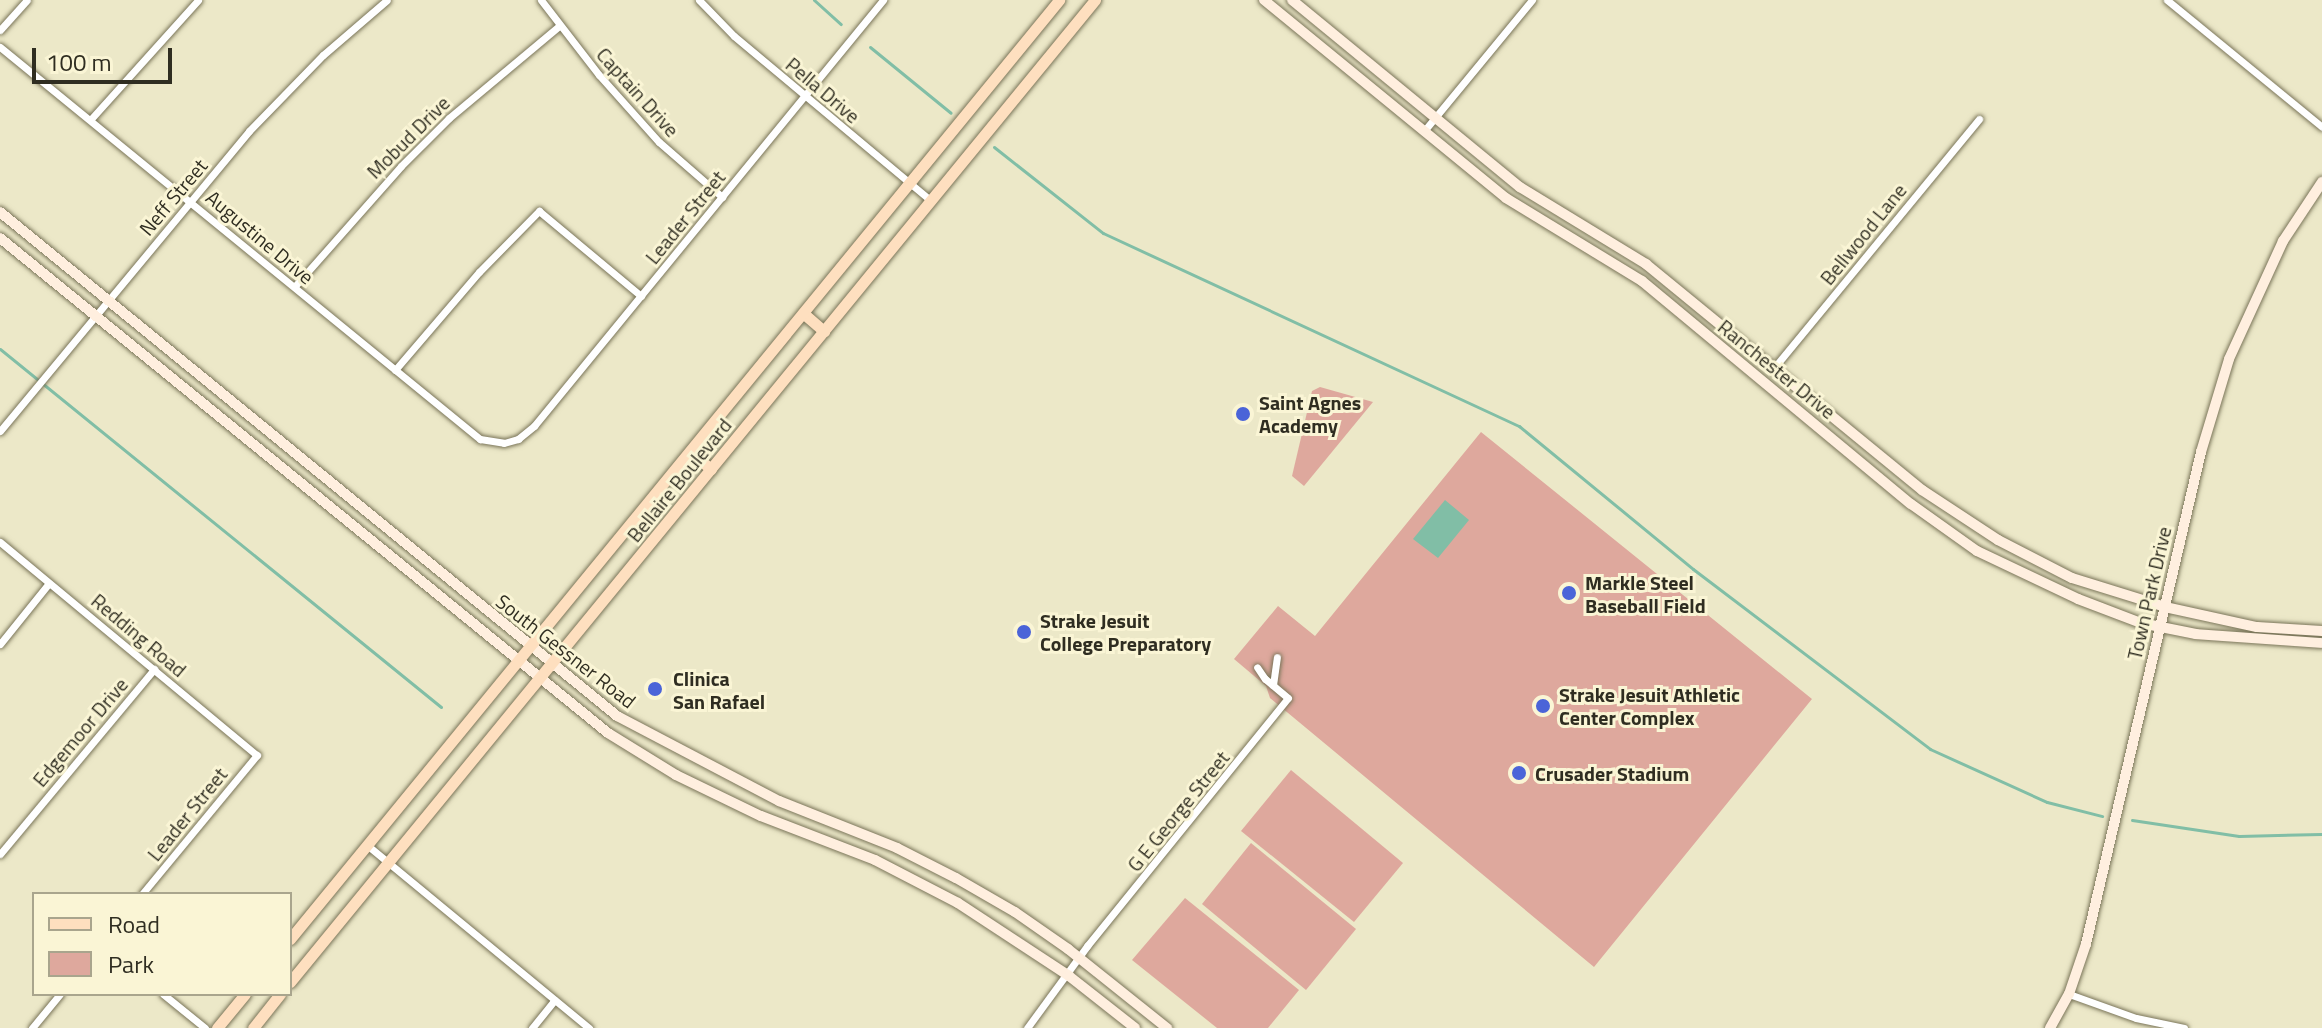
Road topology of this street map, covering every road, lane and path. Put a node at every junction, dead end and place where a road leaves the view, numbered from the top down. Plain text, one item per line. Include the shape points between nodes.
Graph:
1 (27, 0) edge
2 (198, 0) edge
3 (387, 0) edge
4 (541, 0) edge
5 (699, 0) edge
6 (883, 0) edge
7 (1059, 0) edge
8 (1095, 0) edge
9 (1264, 0) edge
10 (1292, 0) edge
11 (1532, 0) edge
12 (2167, 0) edge
13 (1303, 8) junction
14 (1291, 23) junction
15 (559, 26) junction
16 (0, 30) edge
17 (0, 47) edge
18 (804, 96) junction
19 (1435, 117) junction
20 (91, 119) junction
21 (1979, 119) dead end
22 (2322, 127) edge
23 (1424, 131) junction
24 (909, 182) junction
25 (2322, 182) edge
26 (722, 197) junction
27 (1538, 199) junction
28 (190, 200) junction
29 (931, 201) junction
30 (0, 212) edge
31 (1530, 214) junction
32 (0, 238) edge
33 (295, 286) junction
34 (1676, 289) junction
35 (641, 296) junction
36 (107, 300) junction
37 (1666, 301) junction
38 (803, 313) junction
39 (94, 316) junction
40 (824, 331) junction
41 (1773, 369) junction
42 (395, 370) junction
43 (1802, 393) junction
44 (1792, 405) junction
45 (252, 419) junction
46 (0, 431) edge
47 (240, 434) junction
48 (504, 443) joint
49 (690, 452) junction
50 (711, 469) junction
51 (1901, 472) junction
52 (1890, 485) junction
53 (384, 527) junction
54 (0, 542) edge
55 (371, 542) junction
56 (2021, 554) junction
57 (2014, 569) junction
58 (49, 583) junction
59 (2165, 607) junction
60 (2160, 625) junction
61 (2305, 630) junction
62 (2322, 631) edge
63 (2305, 642) junction
64 (2322, 643) edge
65 (0, 644) edge
66 (529, 647) junction
67 (1277, 657) dead end
68 (518, 661) junction
69 (550, 665) junction
70 (1257, 667) dead end
71 (154, 669) junction
72 (539, 679) junction
73 (1273, 685) junction
74 (257, 755) joint
75 (687, 755) junction
76 (676, 775) junction
77 (367, 845) junction
78 (0, 854) edge
79 (388, 863) junction
80 (144, 892) edge
81 (292, 937) edge
82 (1080, 959) junction
83 (1069, 976) junction
84 (292, 980) edge
85 (2069, 994) junction
86 (58, 996) edge
87 (165, 996) edge
88 (243, 996) edge
89 (278, 996) edge
90 (555, 1000) junction
91 (32, 1028) edge
92 (205, 1028) edge
93 (217, 1028) edge
94 (253, 1028) edge
95 (532, 1028) edge
96 (589, 1028) edge
97 (1027, 1028) edge
98 (1135, 1028) edge
99 (1167, 1028) edge
100 (2050, 1028) edge
101 (2184, 1028) edge

1 - 16 street
2 - 20 street
3 - 28 street, Neff Street via 290,87
4 - 15 street, Captain Drive
5 - 18 street, Pella Drive
6 - 18 street, Leader Street
7 - 24 main road, Bellaire Boulevard
8 - 29 main road, Bellaire Boulevard
9 - 14 street, Ranchester Drive
10 - 13 street, Ranchester Drive
11 - 19 street
12 - 22 street
13 - 14 street
13 - 19 street, Ranchester Drive
14 - 23 street, Ranchester Drive
15 - 26 street, Captain Drive via 659,142
15 - 33 street, Mobud Drive via 410,156
17 - 20 street, Augustine Drive
18 - 24 street, Pella Drive
18 - 26 street, Leader Street
19 - 23 street
19 - 27 street, Ranchester Drive
20 - 28 street, Augustine Drive
21 - 41 street, Bellwood Lane
23 - 31 street, Ranchester Drive
24 - 29 street, Pella Drive
24 - 38 main road, Bellaire Boulevard
25 - 59 street, Town Park Drive via 2283,241 2229,359
26 - 35 street, Leader Street
27 - 31 street
27 - 34 street, Ranchester Drive via 1624,248
28 - 33 street, Augustine Drive
28 - 36 street, Neff Street
29 - 40 main road, Bellaire Boulevard
30 - 36 street, South Gessner Road
31 - 37 street, Ranchester Drive via 1623,268
32 - 39 street, South Gessner Road
33 - 42 street, Augustine Drive
34 - 37 street
34 - 41 street, Ranchester Drive
35 - 42 street via 539,211
35 - 48 street, Leader Street via 534,426
36 - 39 street, Neff Street
36 - 45 street, South Gessner Road
37 - 44 street, Ranchester Drive
38 - 40 main road
38 - 49 main road, Bellaire Boulevard
39 - 46 street, Neff Street
39 - 47 street, South Gessner Road
40 - 50 main road, Bellaire Boulevard
41 - 43 street, Ranchester Drive
42 - 48 street, Augustine Drive via 480,439
43 - 44 street
43 - 51 street, Ranchester Drive
44 - 52 street, Ranchester Drive
45 - 47 street
45 - 53 street, South Gessner Road
47 - 55 street, South Gessner Road
49 - 50 main road
49 - 66 main road, Bellaire Boulevard
50 - 69 main road, Bellaire Boulevard
51 - 52 street
51 - 56 street, Ranchester Drive
52 - 57 street, Ranchester Drive via 1952,535
53 - 55 street
53 - 66 street, South Gessner Road
54 - 58 street, Redding Road
55 - 68 street, South Gessner Road
56 - 57 street
56 - 59 street, Ranchester Drive via 2072,578
57 - 60 street, Ranchester Drive via 2078,599
58 - 65 street
58 - 71 street, Redding Road
59 - 60 street, Town Park Drive
59 - 61 street, Ranchester Drive via 2257,627
60 - 63 street, Ranchester Drive via 2196,634
60 - 85 street, Town Park Drive via 2086,944
61 - 62 street, Ranchester Drive
61 - 63 street
63 - 64 street, Ranchester Drive
66 - 68 main road, Bellaire Boulevard
66 - 69 street, South Gessner Road
67 - 73 street, G E George Street
68 - 72 street, South Gessner Road
68 - 77 main road, Bellaire Boulevard
69 - 72 main road, Bellaire Boulevard
69 - 75 street, South Gessner Road via 617,716
70 - 73 street
71 - 74 street, Redding Road
71 - 78 street, Edgemoor Drive
72 - 76 street, South Gessner Road via 608,733
72 - 79 main road, Bellaire Boulevard
73 - 82 street, G E George Street via 1288,698
74 - 80 street, Leader Street
75 - 76 street
75 - 82 street, South Gessner Road via 956,878
76 - 83 street, South Gessner Road via 945,895
77 - 79 street
77 - 81 main road, Bellaire Boulevard
79 - 84 main road, Bellaire Boulevard
79 - 90 street
82 - 83 street
82 - 99 street, South Gessner Road
83 - 97 street
83 - 98 street, South Gessner Road
85 - 100 street, Town Park Drive
85 - 101 street via 2136,1018
86 - 91 street
87 - 92 street
88 - 93 main road
89 - 94 main road
90 - 95 street
90 - 96 street

